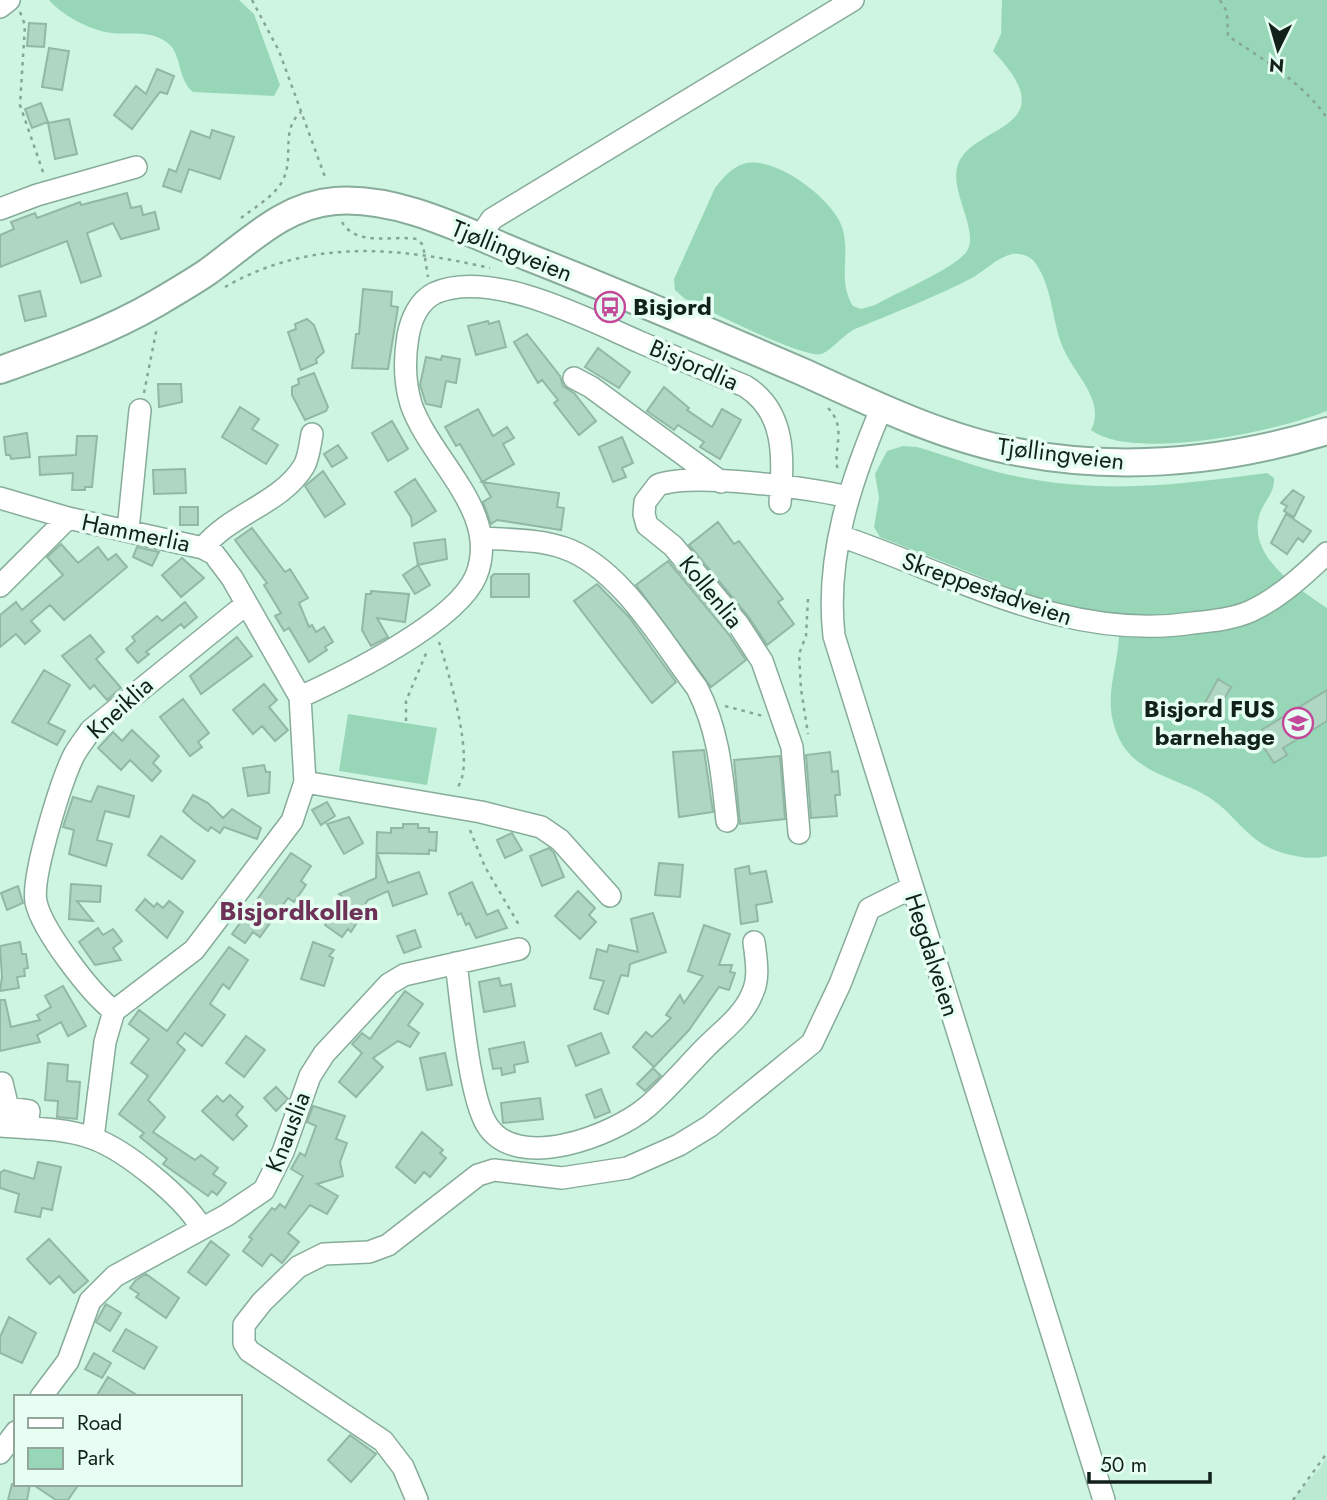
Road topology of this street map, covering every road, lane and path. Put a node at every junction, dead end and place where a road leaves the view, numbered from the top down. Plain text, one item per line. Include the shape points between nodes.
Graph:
1 (9, 0) edge
2 (252, 0) edge
3 (853, 0) edge
4 (1220, 0) edge
5 (0, 7) edge
6 (301, 112) junction
7 (1327, 118) edge
8 (136, 167) dead end
9 (325, 177) dead end
10 (50, 191) junction
11 (0, 209) edge
12 (236, 221) dead end
13 (342, 222) dead end
14 (480, 238) junction
15 (424, 253) junction
16 (216, 292) dead end
17 (435, 294) junction
18 (168, 320) dead end
19 (157, 327) junction
20 (146, 332) dead end
21 (3, 362) edge
22 (574, 377) dead end
23 (882, 407) junction
24 (141, 410) joint
25 (1327, 431) edge
26 (312, 434) dead end
27 (721, 482) junction
28 (781, 495) junction
29 (0, 498) edge
30 (848, 498) junction
31 (68, 518) junction
32 (128, 530) junction
33 (839, 536) junction
34 (483, 538) junction
35 (203, 548) junction
36 (1327, 553) edge
37 (0, 586) edge
38 (808, 599) dead end
39 (245, 605) junction
40 (435, 628) junction
41 (300, 697) junction
42 (705, 703) junction
43 (406, 721) dead end
44 (787, 732) junction
45 (305, 782) junction
46 (449, 806) junction
47 (727, 821) dead end
48 (799, 833) dead end
49 (911, 888) junction
50 (610, 896) dead end
51 (519, 925) dead end
52 (754, 942) dead end
53 (519, 949) dead end
54 (456, 963) junction
55 (114, 1011) junction
56 (2, 1083) dead end
57 (0, 1126) edge
58 (27, 1128) junction
59 (93, 1138) junction
60 (201, 1227) junction
61 (42, 1395) edge
62 (14, 1435) edge
63 (0, 1453) edge
64 (1327, 1453) edge
65 (417, 1500) edge
66 (1104, 1500) edge
67 (1293, 1500) edge

1 - 5 street
1 - 10 path via 25,24 21,112
2 - 6 path via 274,38
3 - 14 street via 502,213 484,227
4 - 7 path via 1227,12 1228,36 1287,77
6 - 9 path
6 - 12 path via 288,134 282,181
8 - 10 street
10 - 11 street
13 - 15 path via 359,236 417,239 424,245
14 - 21 main road, Tjøllingveien via 390,206 359,201 318,203 279,219 154,305
14 - 23 main road, Tjøllingveien
15 - 16 path via 299,256 261,268
15 - 17 path
17 - 28 street, Bisjordlia via 464,289 531,297 745,386 771,407 779,434
17 - 34 street via 421,305 410,325 406,386 421,427 476,516
18 - 19 path
19 - 20 path
19 - 24 path
22 - 27 street
23 - 25 main road, Tjøllingveien via 976,442 1091,461 1194,460 1276,446
23 - 30 street, Hegdalveien
24 - 32 street
26 - 35 street, Hammerlia via 306,464 293,480 214,535
27 - 28 street, Kollenlia
27 - 44 street, Kollenlia via 665,482 649,493 644,514 647,525 673,546 752,644
28 - 30 street, Kollenlia
29 - 31 street, Hammerlia
30 - 33 street, Hegdalveien
31 - 32 street, Hammerlia
31 - 37 street, Hammerlia
32 - 35 street, Hammerlia
33 - 36 street, Skreppestadveien via 1048,613 1118,626 1188,624 1250,611 1290,586
33 - 49 street, Hegdalveien via 830,605 834,636
34 - 40 street via 469,591
34 - 42 street via 563,547 598,566 630,600
35 - 39 street, Hammerlia via 214,554 232,578
38 - 44 path via 806,636 799,654 808,733 806,739
39 - 41 street
39 - 55 street, Kneiklia via 92,730 66,776 42,856 37,906 96,998
40 - 41 street
40 - 43 path via 406,701
40 - 46 path via 453,688 462,744 461,782
41 - 45 street
42 - 44 path
42 - 47 street via 720,752
44 - 48 street, Kollenlia
45 - 46 street
45 - 55 street via 292,821 194,950
46 - 50 street via 541,827 560,840
46 - 51 path
49 - 65 street via 869,909 812,1043 710,1126 627,1168 562,1178 488,1171 388,1245 311,1259 280,1283 249,1317 243,1334 249,1351 383,1441 403,1467
49 - 66 street, Hegdalveien
52 - 54 street via 756,983 743,1009 646,1108 609,1130 544,1148 502,1139 482,1116
53 - 54 street, Knauslia
54 - 60 street, Knauslia via 404,975 373,999 310,1076 284,1152 264,1190
55 - 59 street via 105,1042
56 - 58 street via 8,1108 29,1111
57 - 58 street
58 - 59 street
59 - 60 street via 174,1193
60 - 61 street, Knauslia via 115,1276 90,1301 68,1361
62 - 63 street
64 - 67 path

